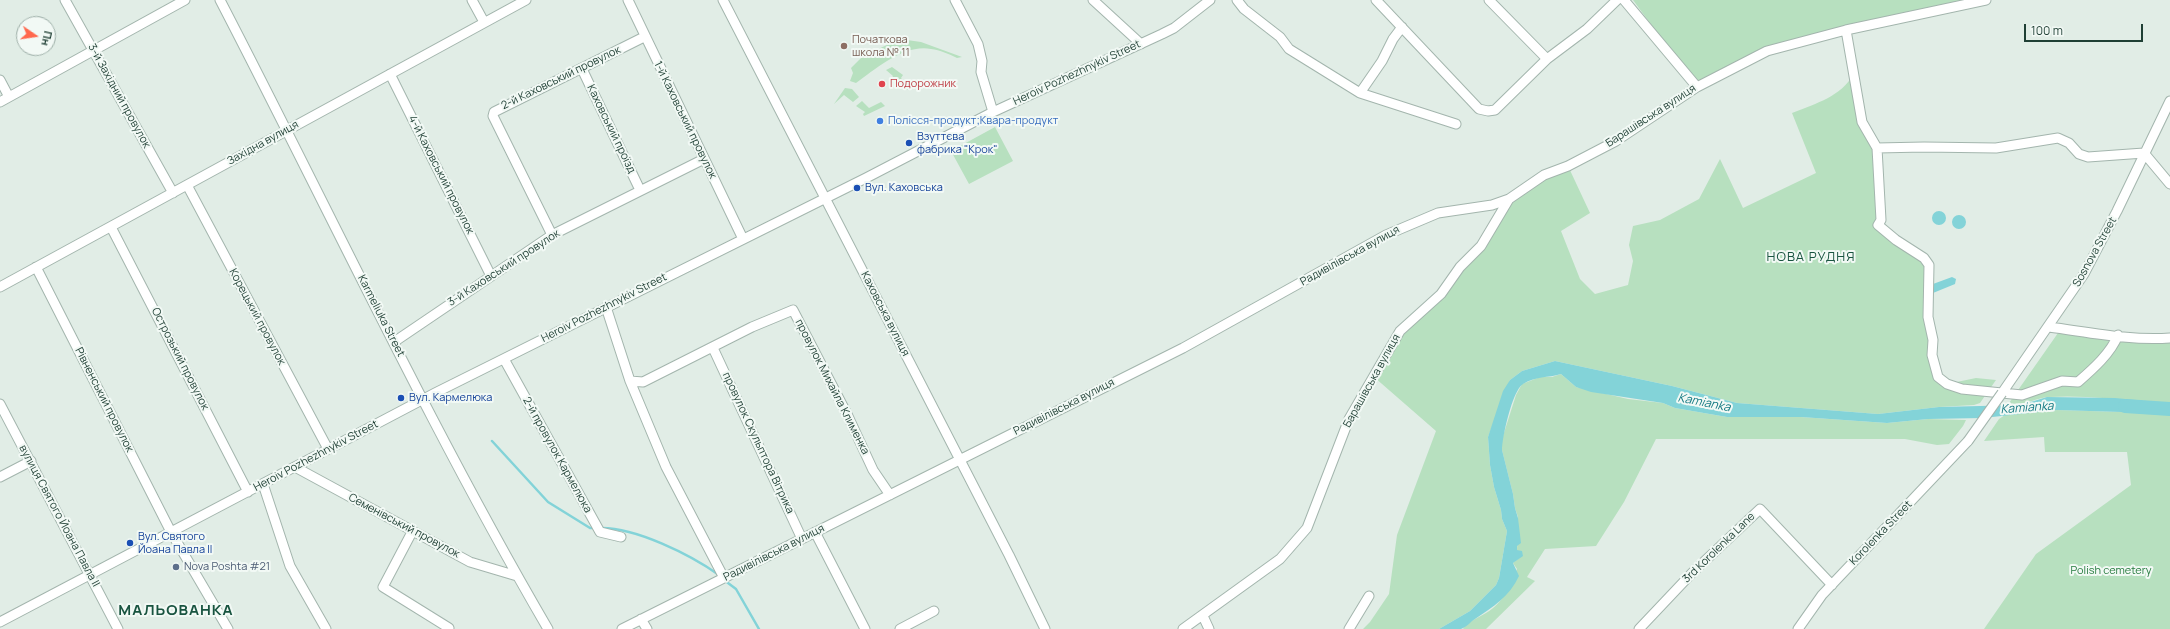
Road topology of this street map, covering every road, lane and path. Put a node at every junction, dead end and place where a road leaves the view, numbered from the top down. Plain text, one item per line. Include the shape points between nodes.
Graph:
1 (65, 0) edge
2 (185, 0) edge
3 (220, 0) edge
4 (472, 0) edge
5 (526, 0) edge
6 (628, 0) edge
7 (723, 0) edge
8 (955, 0) edge
9 (1093, 0) edge
10 (1210, 0) edge
11 (1237, 0) edge
12 (1376, 0) edge
13 (1488, 0) edge
14 (1616, 0) edge
15 (1624, 0) edge
16 (1986, 0) edge
17 (484, 22) junction
18 (1402, 27) junction
19 (1846, 30) junction
20 (644, 37) junction
21 (1141, 44) junction
22 (94, 51) junction
23 (1547, 59) junction
24 (582, 69) junction
25 (390, 74) junction
26 (0, 80) edge
27 (1697, 87) junction
28 (1360, 93) junction
29 (9, 97) junction
30 (0, 102) edge
31 (2169, 104) edge
32 (993, 112) junction
33 (1456, 124) dead end
34 (287, 130) junction
35 (1877, 148) junction
36 (2144, 153) junction
37 (704, 159) junction
38 (2170, 184) edge
39 (187, 185) junction
40 (640, 190) junction
41 (173, 193) junction
42 (826, 198) junction
43 (1509, 199) junction
44 (1486, 206) junction
45 (111, 227) junction
46 (1492, 227) junction
47 (552, 235) junction
48 (743, 239) junction
49 (36, 268) junction
50 (491, 276) junction
51 (0, 288) edge
52 (606, 307) junction
53 (2049, 327) junction
54 (2118, 335) junction
55 (2170, 338) edge
56 (394, 342) junction
57 (713, 348) junction
58 (504, 359) junction
59 (630, 381) junction
60 (2002, 393) joint
61 (422, 400) junction
62 (0, 404) edge
63 (328, 450) junction
64 (959, 459) junction
65 (31, 461) junction
66 (295, 467) junction
67 (0, 477) edge
68 (263, 484) junction
69 (248, 492) junction
70 (890, 494) junction
71 (171, 532) junction
72 (412, 532) junction
73 (815, 532) junction
74 (621, 537) dead end
75 (802, 539) junction
76 (90, 576) junction
77 (517, 576) junction
78 (724, 578) junction
79 (1832, 585) junction
80 (1369, 596) dead end
81 (934, 612) dead end
82 (1203, 616) junction
83 (641, 619) junction
84 (0, 622) edge
85 (449, 628) edge
86 (118, 629) edge
87 (228, 629) edge
88 (326, 629) edge
89 (548, 629) edge
90 (622, 629) edge
91 (647, 629) edge
92 (865, 629) edge
93 (900, 629) edge
94 (1045, 629) edge
95 (1183, 629) edge
96 (1209, 629) edge
97 (1349, 629) edge
98 (1639, 629) edge
99 (1798, 629) edge

1 - 22 street, 3-й Західний провулок
2 - 22 street
3 - 34 street, Karmeliuka Street
4 - 17 street
5 - 17 street, Західна вулиця
6 - 20 street, 1-й Каховський провулок
7 - 42 street, Каховська вулиця
8 - 32 street via 978,44 982,61 981,72
9 - 21 street
10 - 21 street, Heroiv Pozhezhnykiv Street via 1174,28
11 - 28 street via 1244,9 1280,36 1289,49
12 - 18 street
13 - 23 street
14 - 23 street via 1587,29
15 - 27 street
16 - 19 street, Барашівська вулиця
17 - 25 street, Західна вулиця
18 - 23 street via 1479,109 1488,111 1496,110
18 - 28 street
19 - 27 street, Барашівська вулиця via 1767,51
19 - 35 street via 1862,122
20 - 24 street, 2-й Каховський провулок
20 - 37 street, 1-й Каховський провулок
21 - 32 street, Heroiv Pozhezhnykiv Street
22 - 29 street
22 - 41 street, 3-й Західний провулок
24 - 40 street, Каховський проїзд
24 - 47 street, 2-й Каховський провулок via 495,110 493,114
25 - 34 street, Західна вулиця
25 - 50 street, 4-й Каховський провулок
26 - 29 street
27 - 43 street, Барашівська вулиця via 1616,141 1568,166 1544,175
28 - 33 street
29 - 30 street
31 - 36 street, Sosnova Street
32 - 42 street, Heroiv Pozhezhnykiv Street
34 - 39 street, Західна вулиця
34 - 56 street, Karmeliuka Street
35 - 36 street via 1996,148 2058,138 2069,143 2083,156
35 - 54 street via 1881,220 1878,225 1924,258 1929,265 1928,317 1933,340 1932,355 1938,377 1947,384 1962,390 2022,395 2062,381 2078,382 2115,343
36 - 38 street
36 - 53 street, Sosnova Street via 2084,274
37 - 40 street, 3-й Каховський провулок
37 - 48 street, 1-й Каховський провулок
39 - 41 street, Західна вулиця
39 - 63 street, Корецький провулок
40 - 47 street, 3-й Каховський провулок
41 - 45 street, Західна вулиця
42 - 48 street, Heroiv Pozhezhnykiv Street
42 - 64 street, Каховська вулиця
43 - 44 street, Радивілівська вулиця
43 - 46 street, Барашівська вулиця
44 - 46 street via 1493,213
44 - 64 street, Радивілівська вулиця via 1438,213 1392,232 1183,348
45 - 49 street, Західна вулиця
45 - 69 street, Острозький провулок
46 - 82 street, Барашівська вулиця via 1481,246 1460,267 1441,294 1400,331 1350,420 1307,528 1280,559
47 - 50 street, 3-й Каховський провулок
48 - 52 street, Heroiv Pozhezhnykiv Street
49 - 51 street, Західна вулиця
49 - 71 street, Рівненський провулок
50 - 56 street, 3-й Каховський провулок
52 - 58 street, Heroiv Pozhezhnykiv Street
52 - 59 street
53 - 54 street
53 - 60 street, Sosnova Street
54 - 55 street
56 - 61 street, Karmeliuka Street
57 - 59 street, провулок Михайла Клименка via 643,382
57 - 70 street, провулок Михайла Клименка via 752,327 793,310 873,470
57 - 75 street, провулок Скульптора Вітрика
58 - 61 street, Heroiv Pozhezhnykiv Street
58 - 74 street, 2-й провулок Кармелюка via 600,532
59 - 78 street via 666,467
60 - 79 street, Korolenka Street, bridge via 1968,441
61 - 63 street, Heroiv Pozhezhnykiv Street
61 - 77 street, Karmeliuka Street
62 - 65 street, вулиця Святого Йоана Павла II
63 - 66 street, Heroiv Pozhezhnykiv Street
64 - 70 street, Радивілівська вулиця
64 - 94 street, Каховська вулиця via 1010,555
65 - 67 street
65 - 76 street, вулиця Святого Йоана Павла II
66 - 68 street, Heroiv Pozhezhnykiv Street
66 - 72 street, Семенівський провулок
68 - 69 street, Heroiv Pozhezhnykiv Street
68 - 88 street via 290,566
69 - 71 street, Heroiv Pozhezhnykiv Street
70 - 73 street, Радивілівська вулиця
71 - 76 street, Heroiv Pozhezhnykiv Street
71 - 87 street, Рівненський провулок
72 - 77 street, Семенівський провулок via 470,562
72 - 85 street via 383,586
73 - 75 street, Радивілівська вулиця
73 - 92 street
75 - 78 street, Радивілівська вулиця
76 - 84 street, Heroiv Pozhezhnykiv Street
76 - 86 street, вулиця Святого Йоана Павла II
77 - 89 street, Karmeliuka Street
78 - 83 street, Радивілівська вулиця
79 - 98 street, 3rd Korolenka Lane via 1760,509 1692,573
79 - 99 street, Korolenka Street
80 - 97 street
81 - 93 street
82 - 95 street, Барашівська вулиця
82 - 96 street
83 - 90 street, Радивілівська вулиця
83 - 91 street

